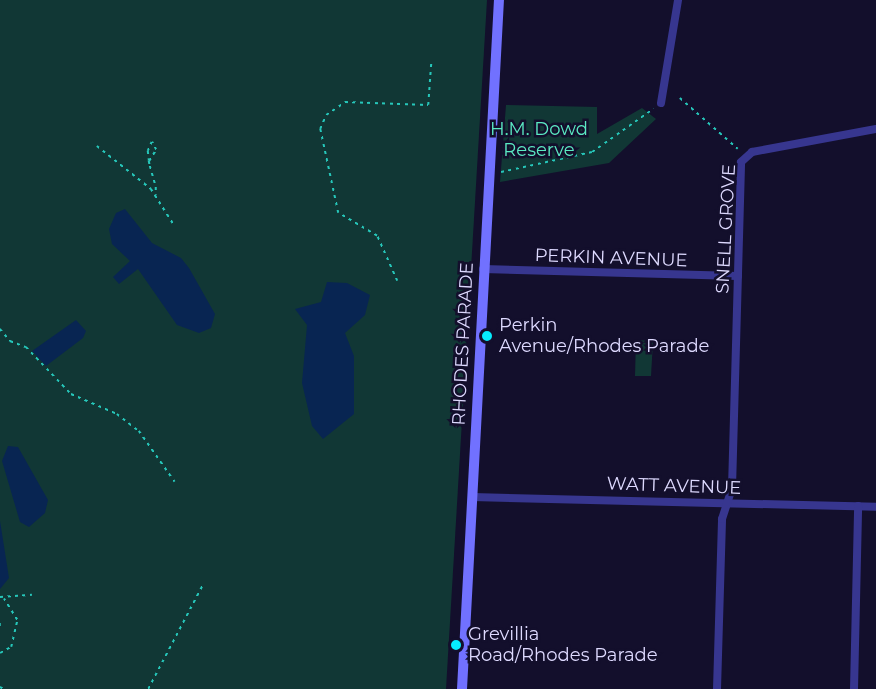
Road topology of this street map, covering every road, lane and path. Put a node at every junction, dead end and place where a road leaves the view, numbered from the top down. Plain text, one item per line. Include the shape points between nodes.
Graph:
1 (499, 0) edge
2 (678, 0) edge
3 (431, 63) dead end
4 (680, 98) dead end
5 (661, 103) joint
6 (876, 129) edge
7 (97, 146) dead end
8 (738, 149) dead end
9 (149, 160) junction
10 (500, 173) dead end
11 (155, 195) junction
12 (174, 225) dead end
13 (483, 269) junction
14 (738, 276) junction
15 (397, 280) dead end
16 (0, 329) edge
17 (175, 482) dead end
18 (472, 497) junction
19 (727, 503) junction
20 (858, 506) junction
21 (876, 507) edge
22 (202, 586) dead end
23 (32, 595) dead end
24 (0, 597) edge
25 (4, 599) junction
26 (0, 623) edge
27 (0, 628) edge
28 (0, 653) edge
29 (0, 687) edge
30 (4, 689) edge
31 (148, 689) edge
32 (462, 689) edge
33 (717, 689) edge
34 (854, 689) edge

1 - 13 main road, RHODES PARADE
2 - 5 street
3 - 15 path via 428,105 345,102 326,115 320,129 339,213 377,236
4 - 8 path
5 - 10 path via 592,152
6 - 14 street, SNELL GROVE via 745,156
7 - 11 path
9 - 9 path via 148,144 155,143 156,150
9 - 11 path
11 - 12 path
13 - 14 street, PERKIN AVENUE
13 - 18 main road, RHODES PARADE
14 - 19 street, SNELL GROVE
16 - 17 path via 10,341 26,347 71,394 117,414 139,430
18 - 19 street, WATT AVENUE
18 - 32 main road, RHODES PARADE
19 - 20 street, WATT AVENUE
19 - 33 street, SNELL GROVE
20 - 21 street, WATT AVENUE
20 - 34 street
22 - 31 path
23 - 25 path
24 - 25 path
25 - 28 path via 17,620 11,647
26 - 27 path
29 - 30 path

